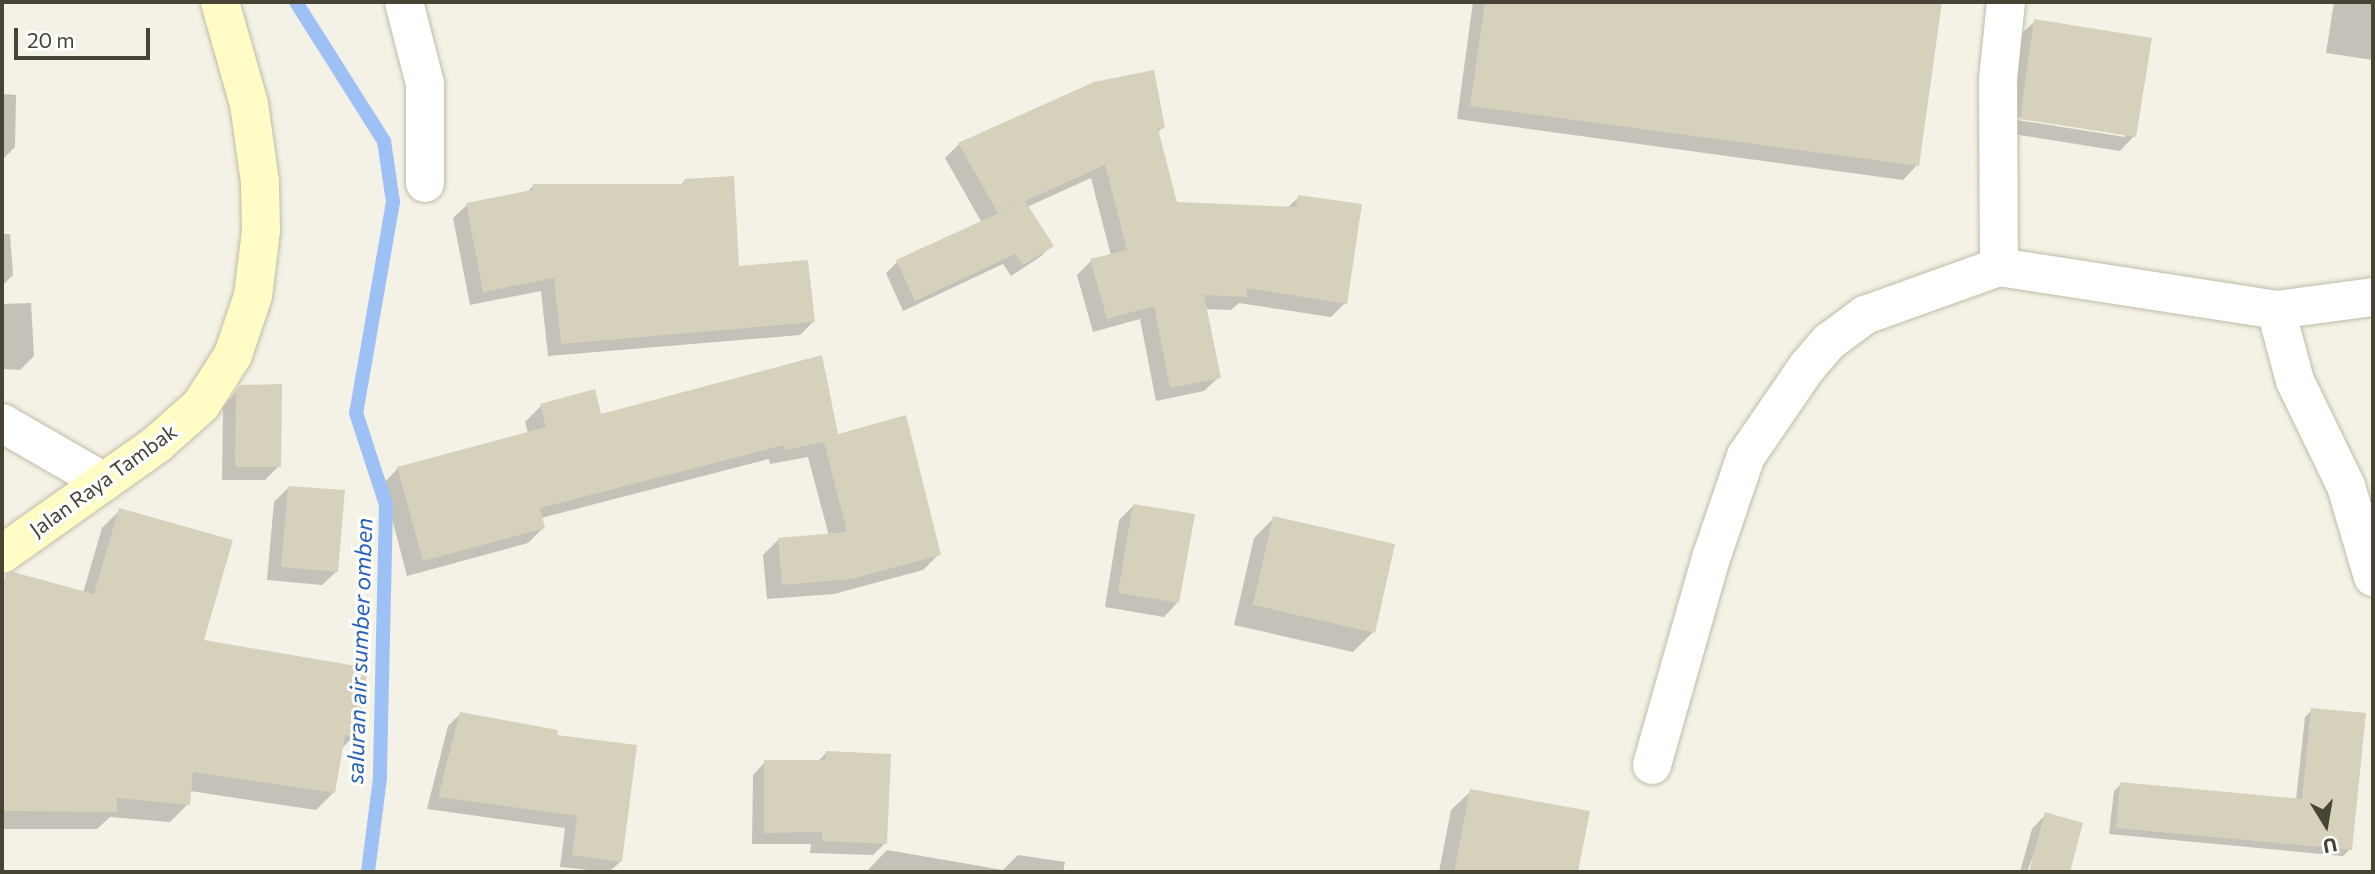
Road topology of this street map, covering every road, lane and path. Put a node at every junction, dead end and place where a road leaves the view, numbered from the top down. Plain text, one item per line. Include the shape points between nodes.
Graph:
1 (220, 2) edge
2 (404, 2) edge
3 (2006, 2) edge
4 (425, 183) dead end
5 (1999, 267) junction
6 (2373, 297) edge
7 (2276, 310) junction
8 (2, 424) edge
9 (104, 482) junction
10 (2, 554) edge
11 (2373, 577) edge
12 (1652, 765) dead end

1 - 9 street, Jalan Raya Tambak via 249,104 260,182 261,230 253,296 233,355 201,404 156,445
2 - 4 street via 425,84
3 - 5 street via 1998,79
5 - 7 street
5 - 12 street via 1865,315 1830,341 1807,367 1746,456 1711,558
6 - 7 street
7 - 11 street via 2295,381 2346,486
8 - 9 street
9 - 10 street, Jalan Raya Tambak

